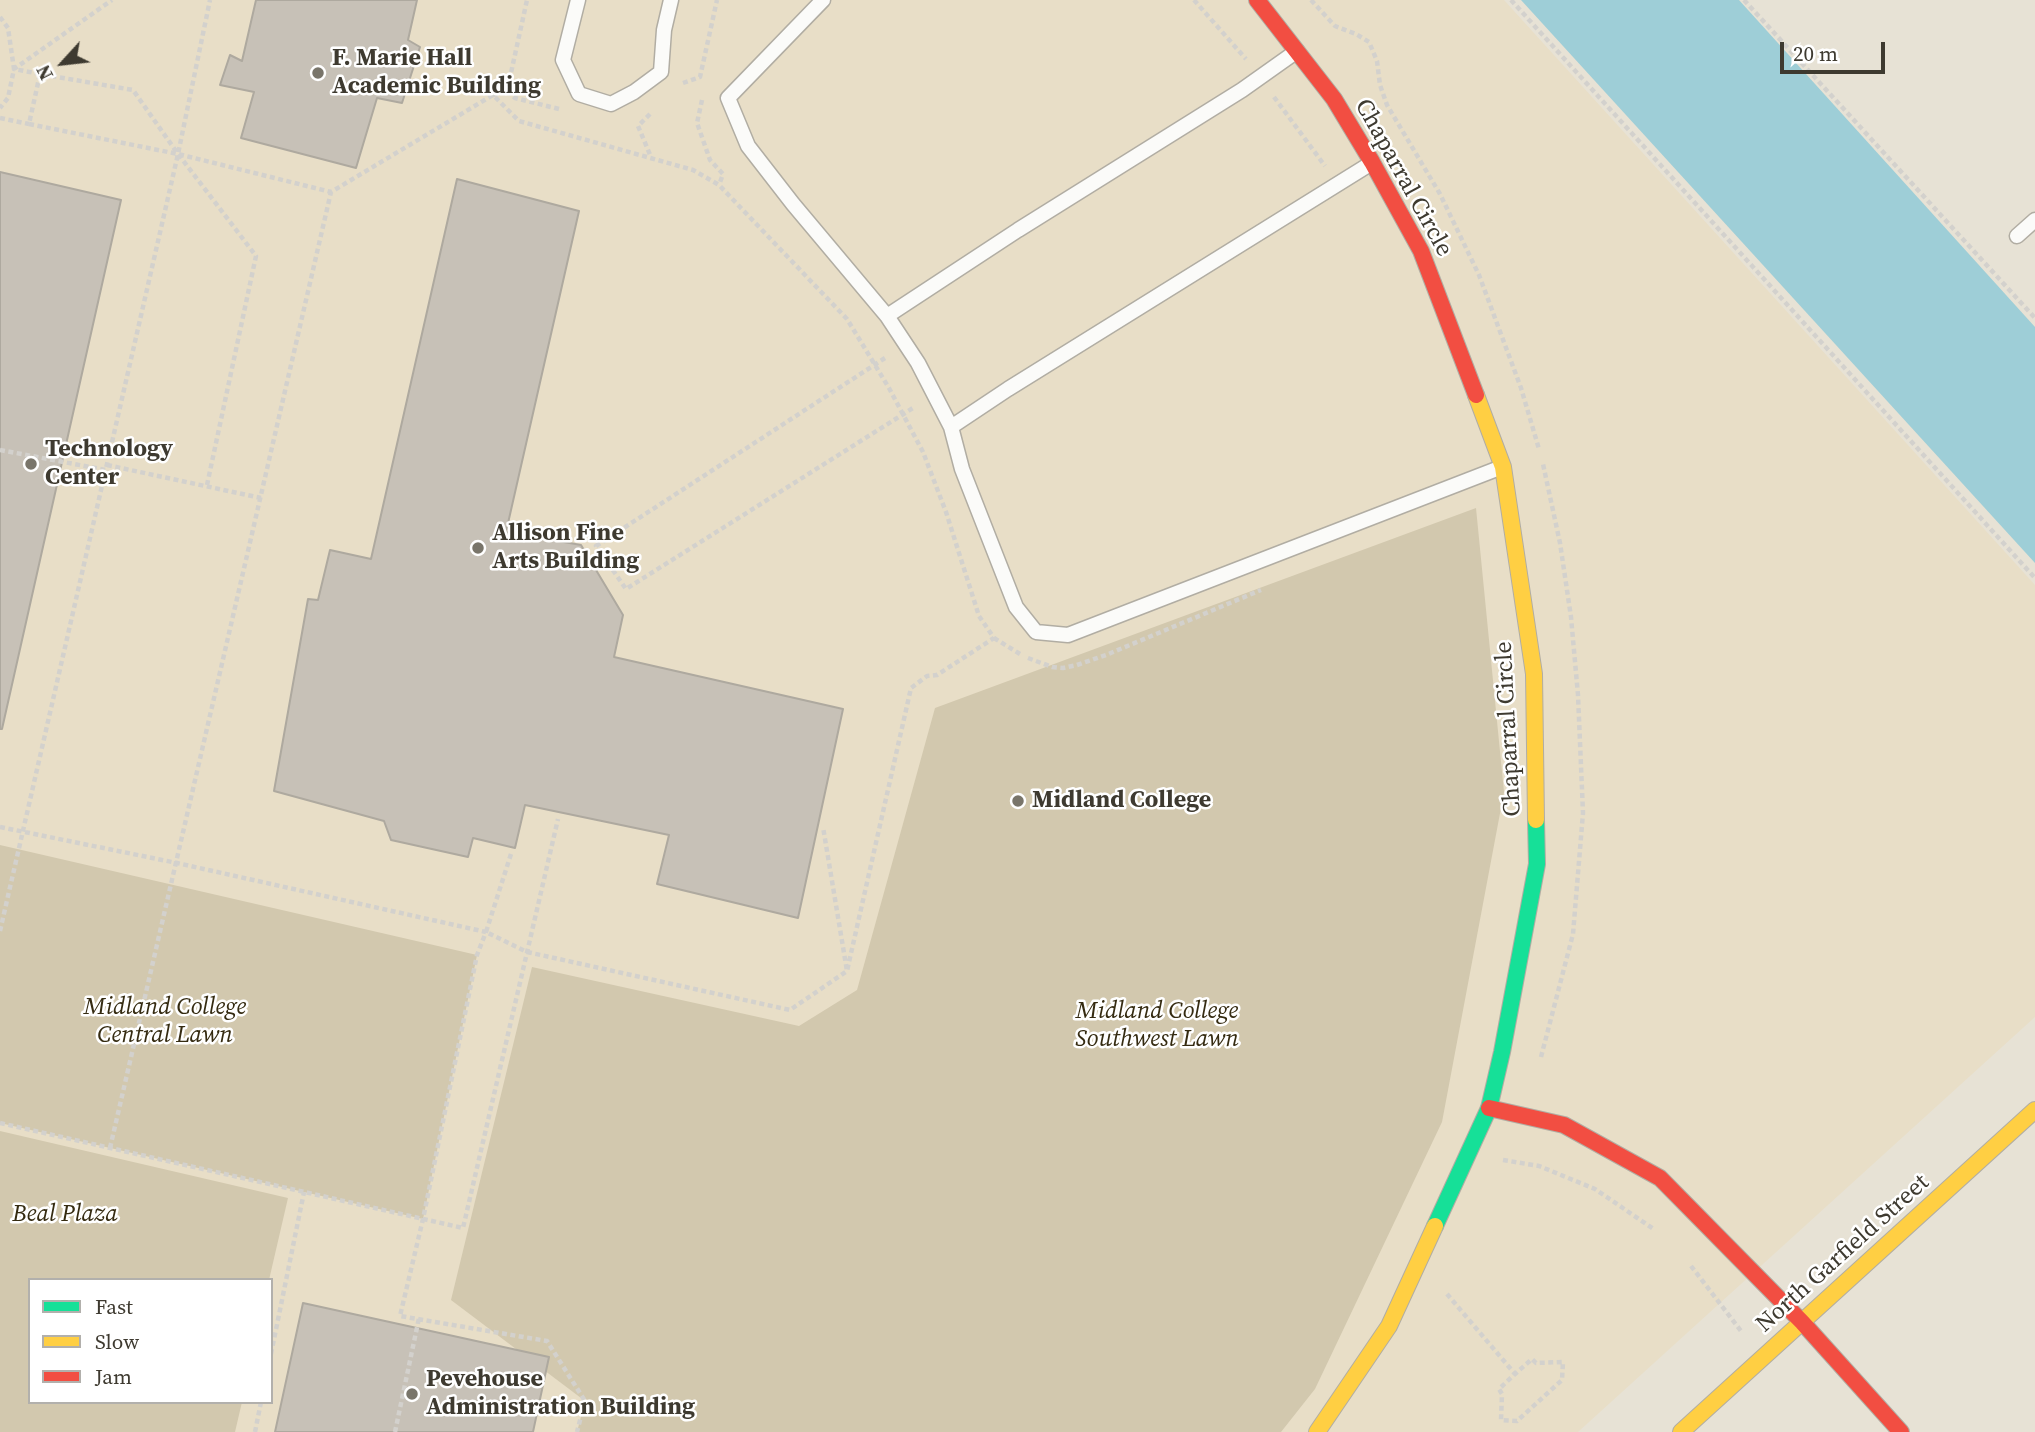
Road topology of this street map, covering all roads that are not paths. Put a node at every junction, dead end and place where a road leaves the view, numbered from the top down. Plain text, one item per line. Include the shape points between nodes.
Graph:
1 (578, 0) edge
2 (671, 0) edge
3 (823, 0) edge
4 (1258, 0) edge
5 (1298, 51) junction
6 (1372, 162) junction
7 (2035, 220) edge
8 (2017, 236) dead end
9 (887, 316) junction
10 (951, 427) junction
11 (1503, 467) junction
12 (1489, 1108) junction
13 (2035, 1110) edge
14 (1802, 1322) junction
15 (1317, 1432) edge
16 (1681, 1432) edge
17 (1902, 1432) edge

1 - 2 lane via 563,60 579,94 611,104 661,72
3 - 9 lane via 728,98 748,146
4 - 5 street, Chaparral Circle
5 - 6 street, Chaparral Circle
5 - 9 lane
6 - 10 lane
6 - 11 street, Chaparral Circle via 1422,251
7 - 8 lane
9 - 10 lane
10 - 11 lane via 962,469 1016,607 1036,632 1068,635
11 - 12 street, Chaparral Circle via 1534,674 1537,864
12 - 14 street via 1564,1125 1660,1178
12 - 15 street, Chaparral Circle via 1389,1326
13 - 14 street, North Garfield Street
14 - 16 street, North Garfield Street
14 - 17 street

